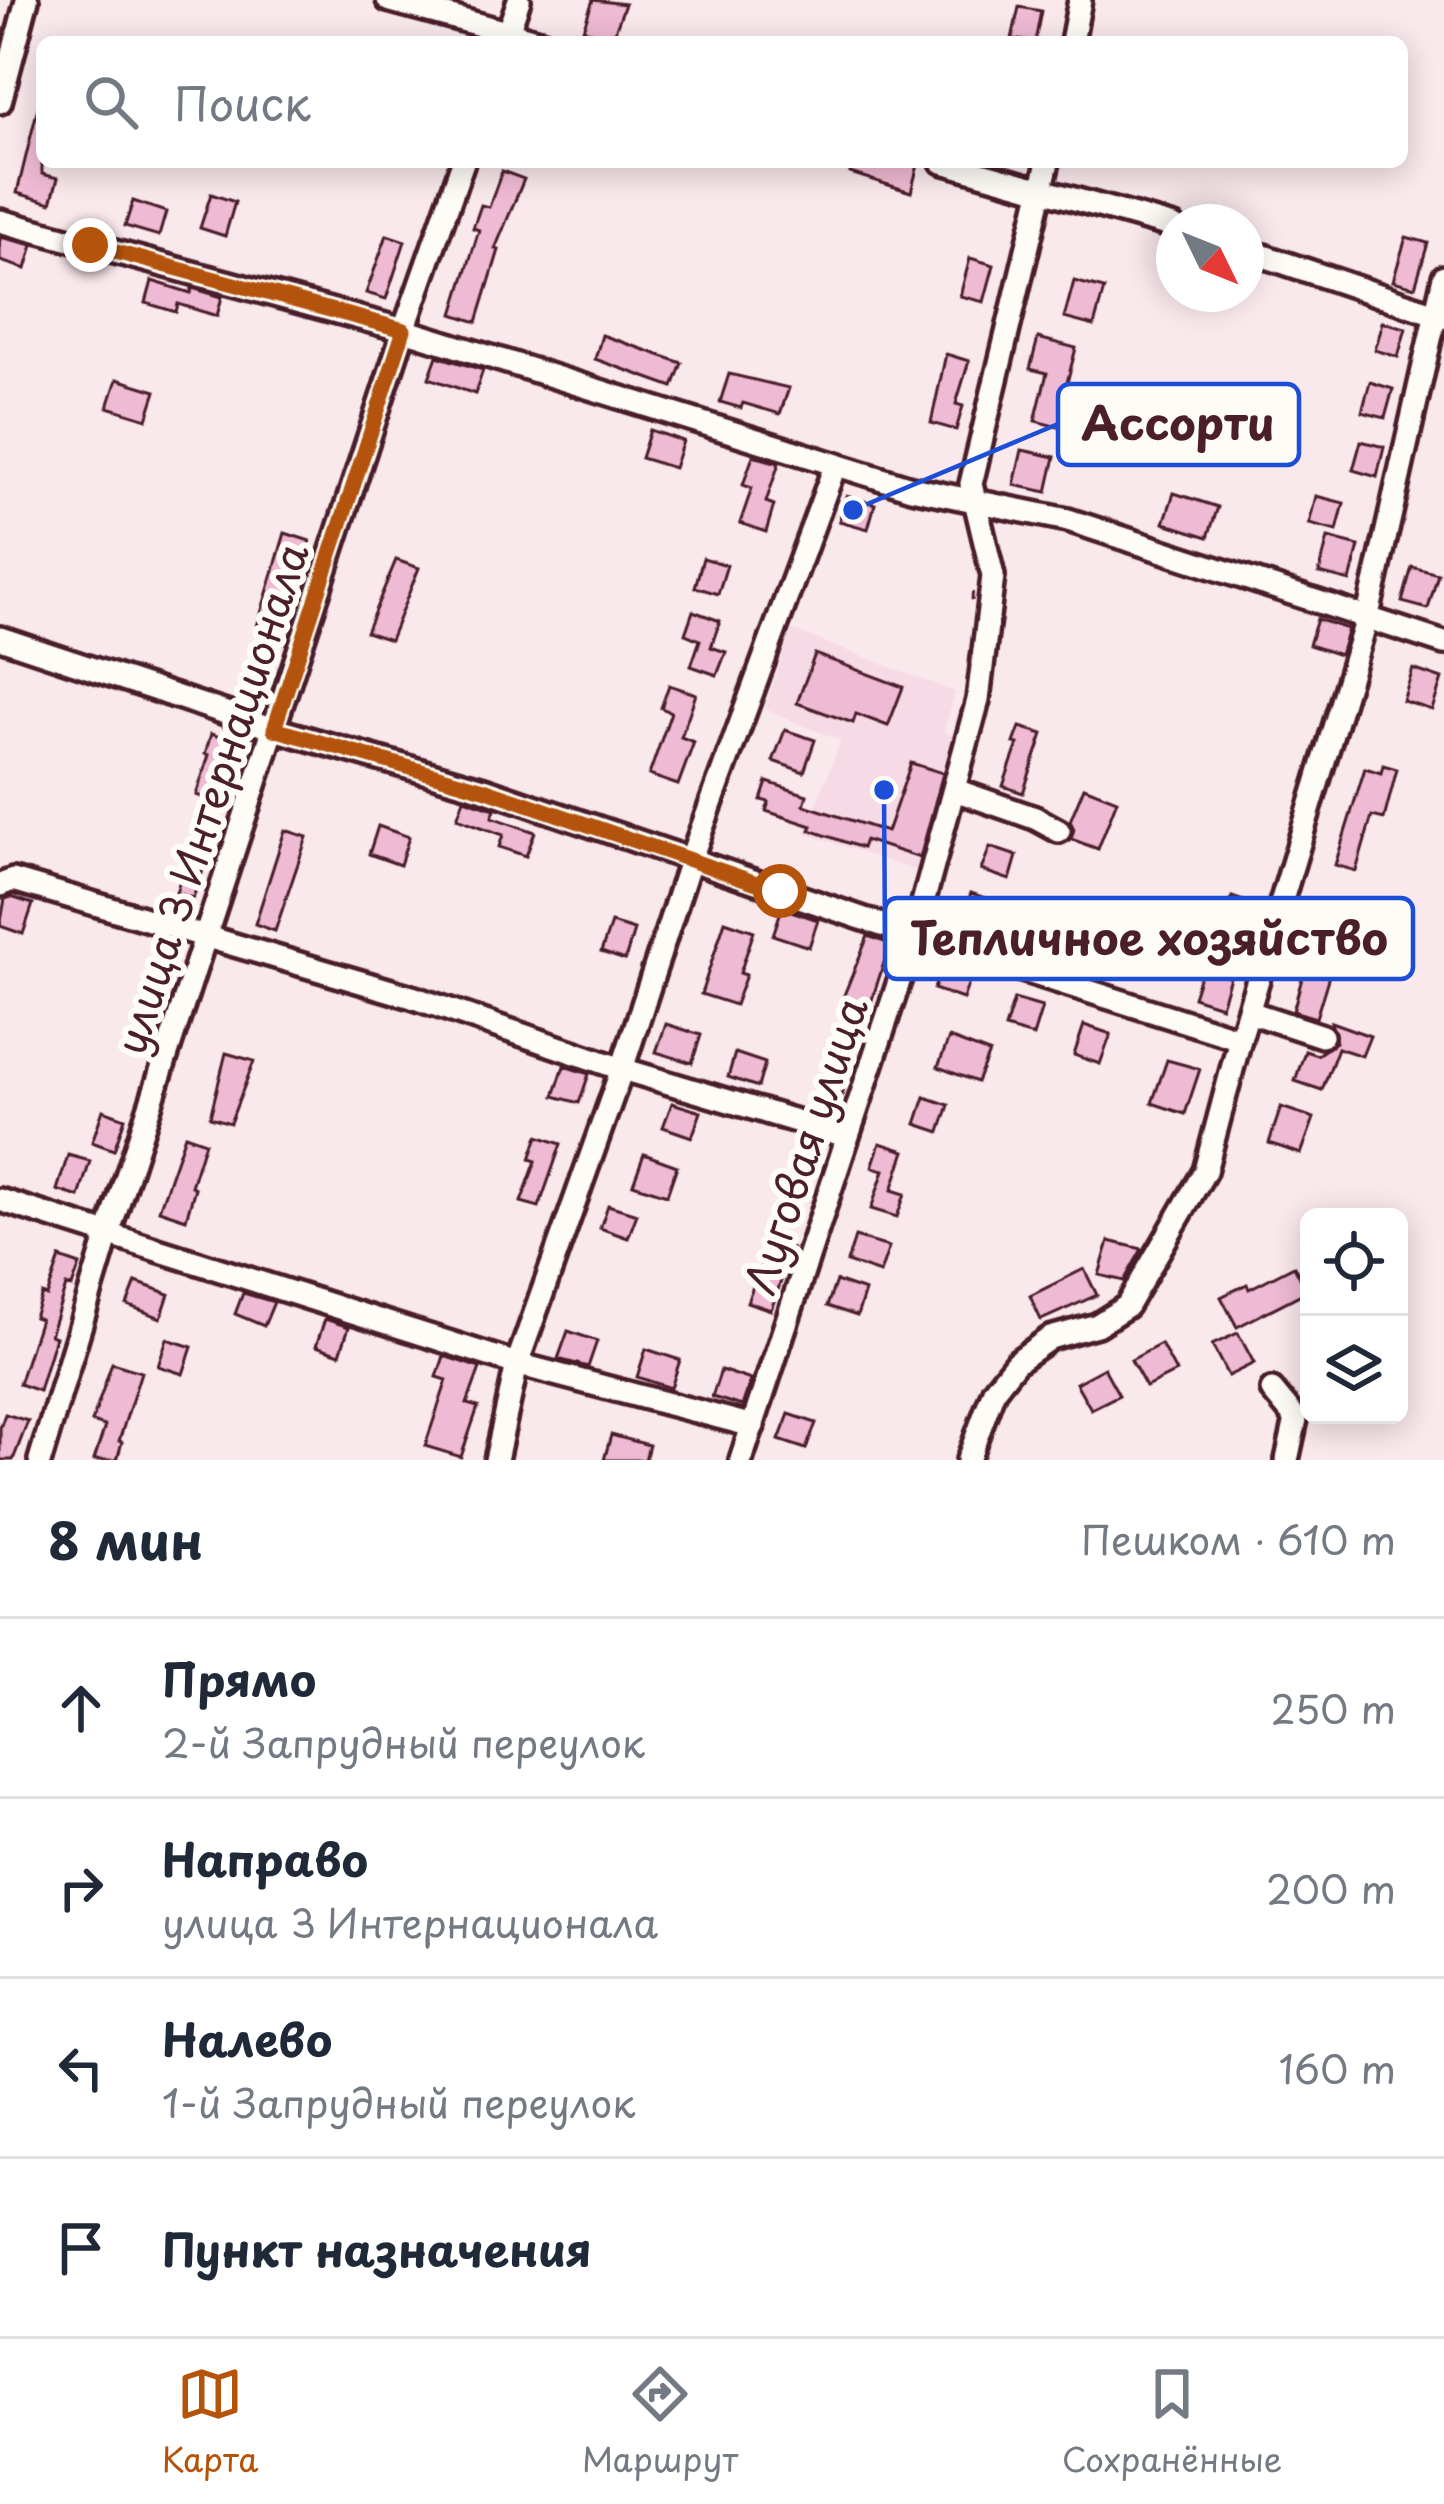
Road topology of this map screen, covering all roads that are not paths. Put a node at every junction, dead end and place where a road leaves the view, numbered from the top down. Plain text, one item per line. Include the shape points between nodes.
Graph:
1 (27, 0) edge
2 (388, 0) edge
3 (519, 0) edge
4 (1080, 0) edge
5 (504, 36) edge
6 (507, 36) edge
7 (1073, 36) edge
8 (0, 102) edge
9 (461, 168) edge
10 (962, 168) edge
11 (1047, 168) edge
12 (1042, 192) junction
13 (0, 220) edge
14 (1156, 221) edge
15 (1264, 256) edge
16 (1444, 277) edge
17 (1440, 316) edge
18 (404, 330) junction
19 (835, 466) junction
20 (974, 502) junction
21 (1368, 615) junction
22 (0, 638) edge
23 (1444, 643) edge
24 (274, 729) junction
25 (955, 790) junction
26 (1059, 831) dead end
27 (690, 861) junction
28 (0, 885) edge
29 (207, 936) junction
30 (914, 936) junction
31 (1249, 1012) junction
32 (1322, 1036) dead end
33 (1240, 1040) junction
34 (622, 1069) junction
35 (846, 1136) junction
36 (0, 1200) edge
37 (109, 1234) junction
38 (517, 1364) junction
39 (1272, 1390) dead end
40 (754, 1426) junction
41 (40, 1460) edge
42 (496, 1460) edge
43 (741, 1460) edge
44 (968, 1460) edge
45 (1287, 1460) edge

1 - 8 street
2 - 5 street
3 - 6 street
4 - 7 street
9 - 18 street, улица 3 Интернационала
10 - 12 street
11 - 12 street
12 - 14 street
12 - 20 street via 971,484
13 - 18 street
15 - 17 street
16 - 17 street
17 - 21 street
18 - 19 street
18 - 24 street, улица 3 Интернационала
19 - 20 street
19 - 27 street
20 - 21 street via 1068,520
20 - 25 street, Луговая улица via 992,604
21 - 23 street
21 - 31 street
22 - 24 street
24 - 27 street via 484,789
24 - 29 street, улица 3 Интернационала
25 - 26 street
25 - 30 street, Луговая улица
27 - 30 street
27 - 34 street
28 - 29 street via 13,880
29 - 34 street
29 - 37 street, улица 3 Интернационала
30 - 33 street
30 - 35 street, Луговая улица
31 - 32 street
31 - 33 street
33 - 44 street via 1205,1171 1127,1306 1032,1349 994,1390
34 - 35 street
34 - 38 street
35 - 40 street, Луговая улица
36 - 37 street
37 - 38 street
37 - 41 street, улица 3 Интернационала
38 - 40 street
38 - 42 street
39 - 45 street via 1296,1419
40 - 43 street, Луговая улица

